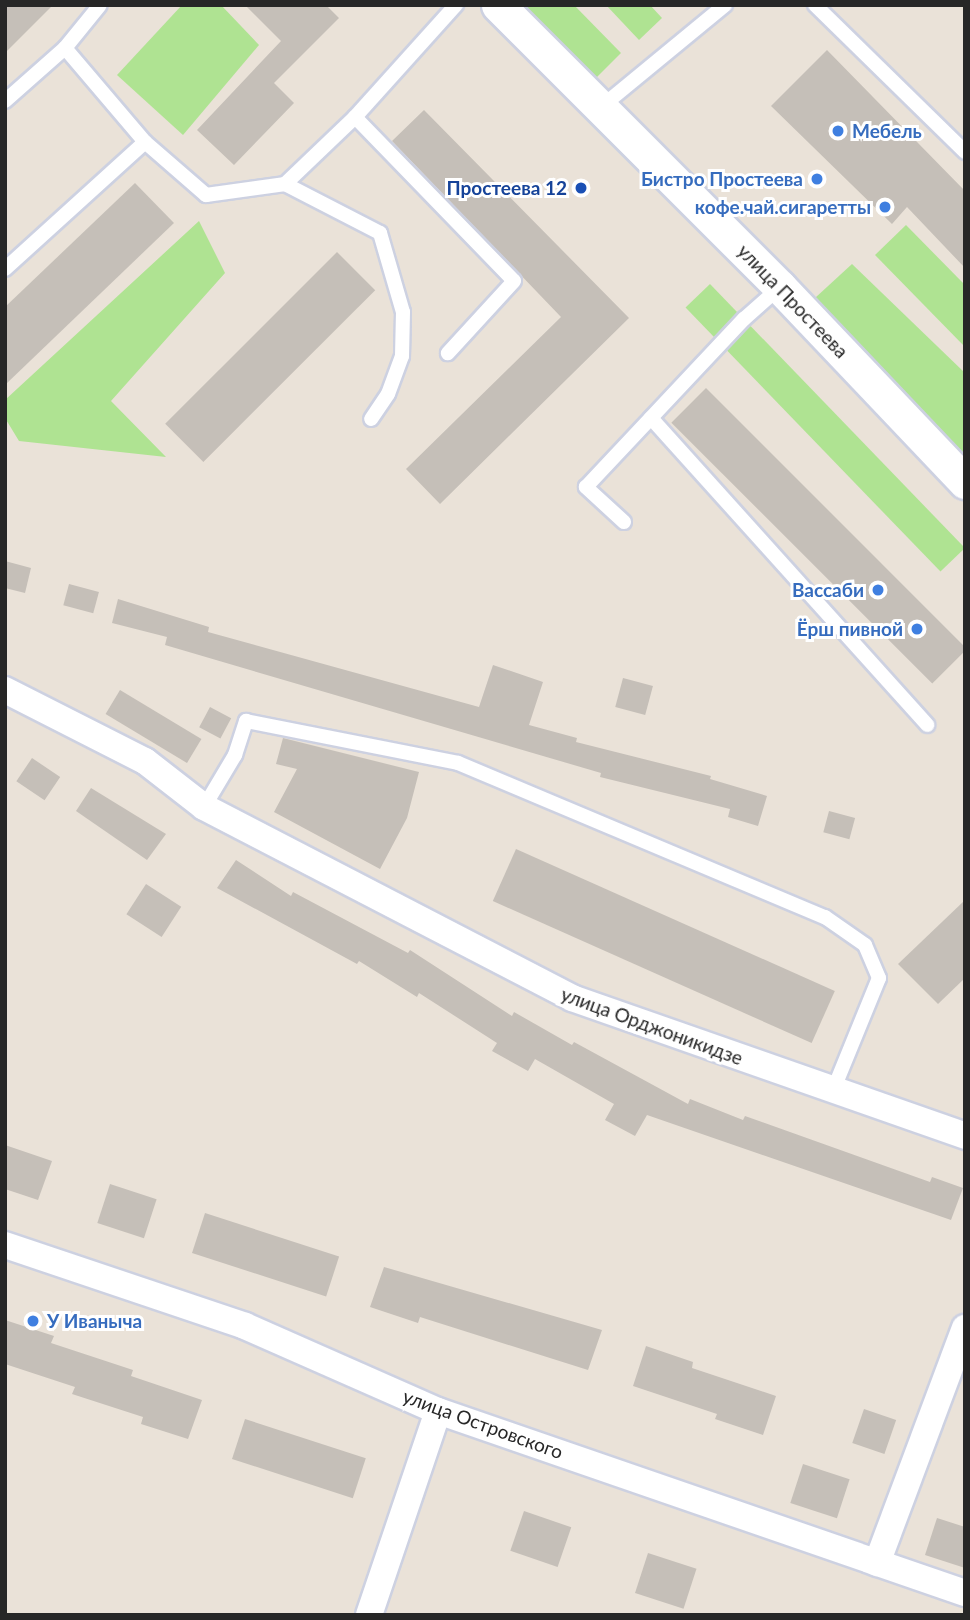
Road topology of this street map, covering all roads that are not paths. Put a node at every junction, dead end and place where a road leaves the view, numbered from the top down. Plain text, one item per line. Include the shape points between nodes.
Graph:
1 (100, 5) edge
2 (456, 5) edge
3 (498, 5) edge
4 (725, 5) edge
5 (815, 5) edge
6 (65, 48) junction
7 (5, 101) edge
8 (600, 108) junction
9 (355, 117) junction
10 (145, 142) junction
11 (965, 152) edge
12 (285, 184) junction
13 (5, 269) edge
14 (780, 287) junction
15 (448, 353) dead end
16 (651, 418) junction
17 (371, 419) dead end
18 (965, 482) edge
19 (624, 522) dead end
20 (5, 690) edge
21 (927, 725) dead end
22 (204, 807) junction
23 (832, 1091) junction
24 (965, 1136) edge
25 (5, 1245) edge
26 (965, 1328) edge
27 (438, 1411) junction
28 (877, 1563) junction
29 (965, 1592) edge
30 (369, 1615) edge

1 - 6 lane
2 - 9 lane
3 - 8 street, улица Простеева
4 - 8 lane
5 - 11 lane
6 - 7 lane
6 - 10 lane
8 - 14 street, улица Простеева
9 - 12 lane
9 - 15 lane via 514,281
10 - 12 lane via 206,195
10 - 13 lane
12 - 17 lane via 380,233 403,312 402,355 388,394
14 - 16 lane
14 - 18 street, улица Простеева
16 - 19 lane via 586,487
16 - 21 lane
20 - 22 street, улица Орджоникидзе via 145,761
22 - 23 street, улица Орджоникидзе via 572,999
22 - 23 lane via 235,755 246,721 458,763 825,917 865,945 879,978
23 - 24 street, улица Орджоникидзе
25 - 27 street, улица Островского via 245,1326
26 - 28 street
27 - 28 street, улица Островского
27 - 30 street
28 - 29 street, улица Островского

